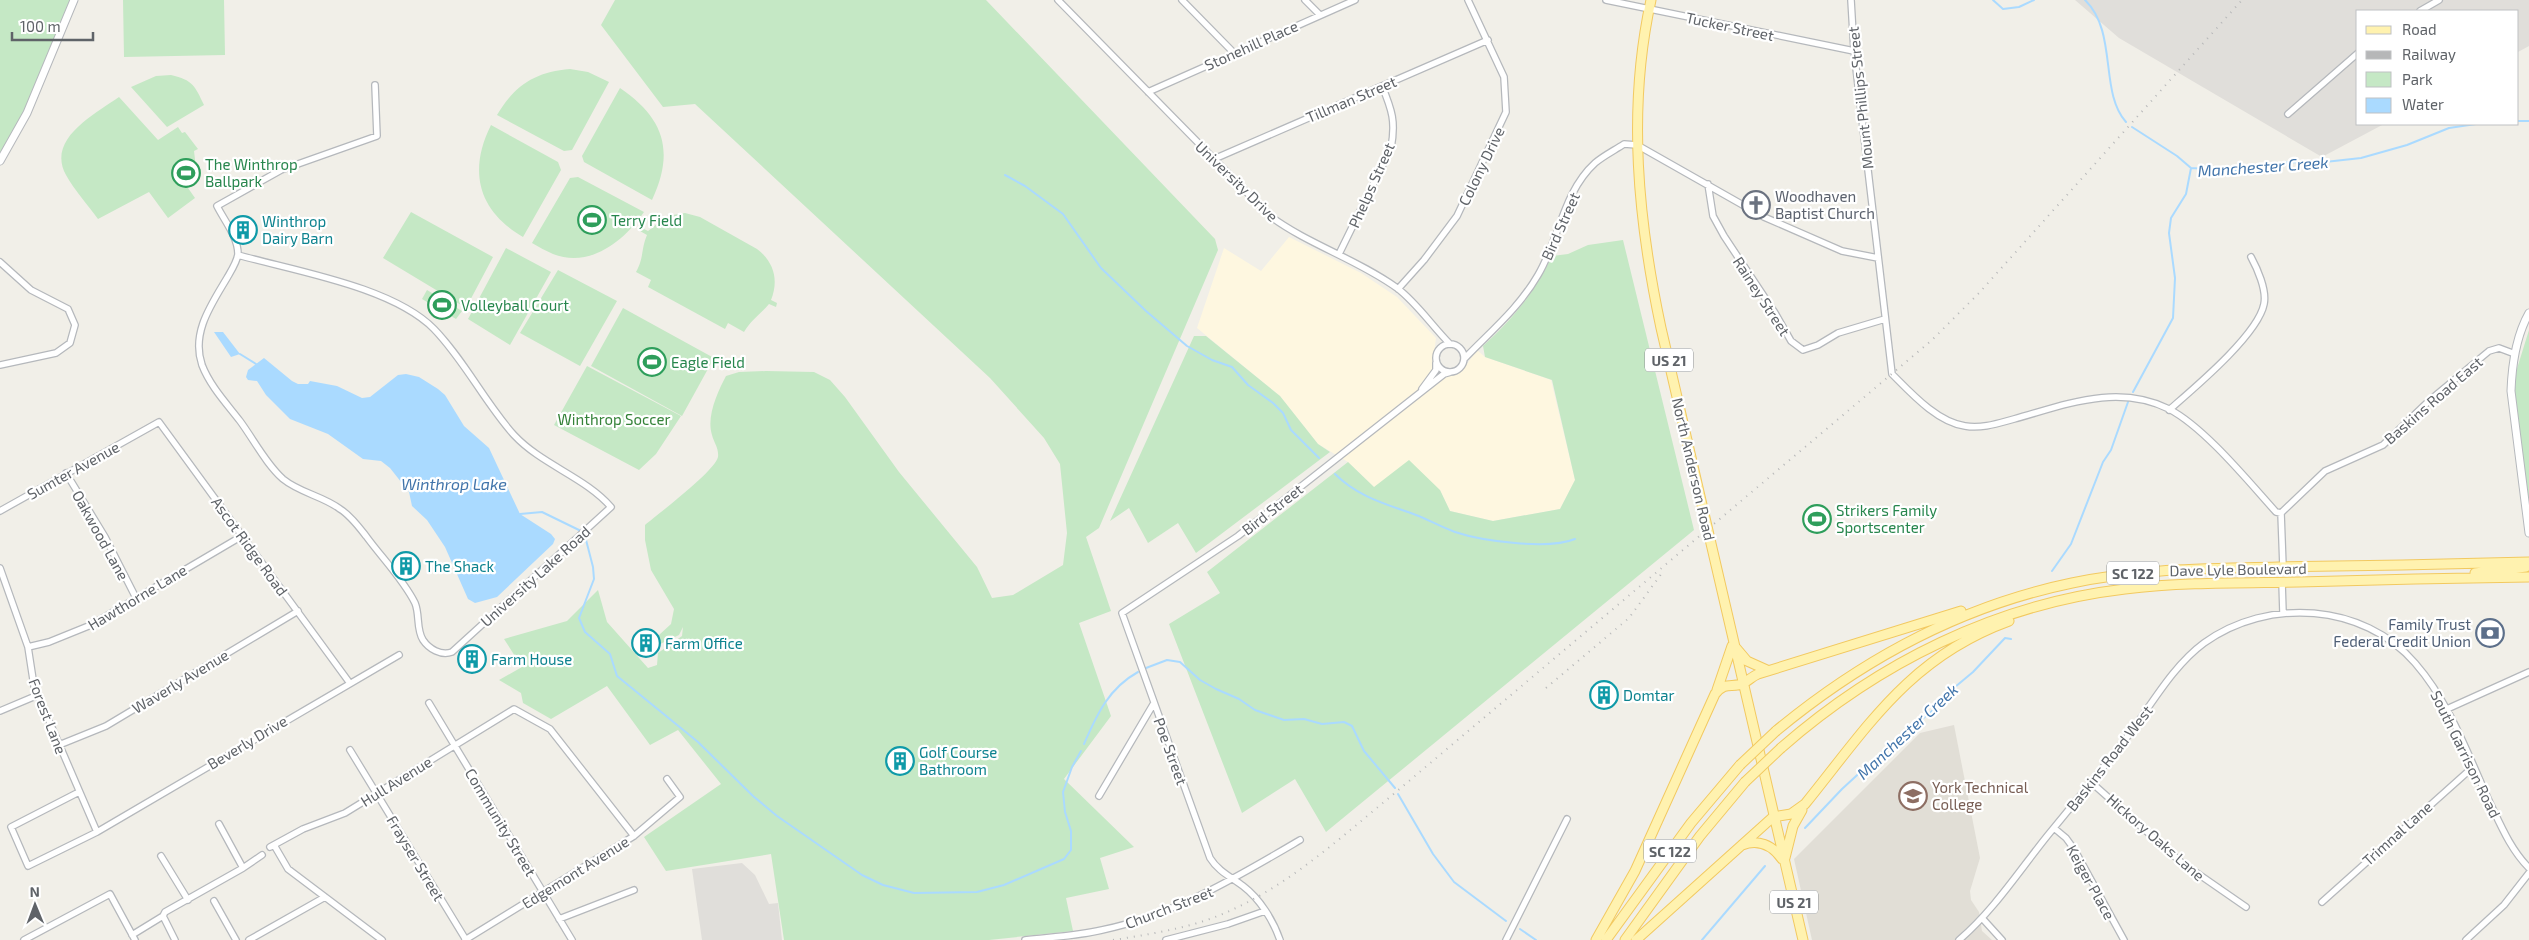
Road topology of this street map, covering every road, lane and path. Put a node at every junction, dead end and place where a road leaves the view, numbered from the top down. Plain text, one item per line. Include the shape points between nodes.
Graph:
1 (74, 0) edge
2 (1058, 0) edge
3 (1182, 0) edge
4 (1306, 0) edge
5 (1355, 0) edge
6 (1468, 0) edge
7 (1606, 0) edge
8 (1851, 0) edge
9 (2439, 0) edge
10 (1650, 4) edge
11 (2422, 10) edge
12 (1320, 15) junction
13 (1488, 40) junction
14 (1854, 51) junction
15 (1233, 52) junction
16 (2356, 55) edge
17 (375, 85) dead end
18 (1382, 86) junction
19 (1148, 92) junction
20 (2288, 114) dead end
21 (1637, 145) junction
22 (1214, 159) junction
23 (0, 162) edge
24 (1708, 184) junction
25 (1339, 254) junction
26 (238, 255) junction
27 (2251, 256) dead end
28 (1878, 258) junction
29 (0, 262) edge
30 (1398, 289) junction
31 (2529, 313) edge
32 (1885, 319) junction
33 (1438, 332) junction
34 (1450, 344) junction
35 (1440, 348) junction
36 (1474, 348) junction
37 (1462, 350) junction
38 (2515, 354) junction
39 (1465, 358) junction
40 (1436, 361) junction
41 (0, 365) edge
42 (1451, 372) junction
43 (1416, 397) junction
44 (2169, 410) junction
45 (146, 429) joint
46 (66, 473) junction
47 (0, 511) edge
48 (2281, 513) junction
49 (2529, 533) edge
50 (242, 536) junction
51 (2529, 562) edge
52 (2529, 566) edge
53 (2284, 567) junction
54 (0, 568) edge
55 (2529, 577) edge
56 (2425, 579) junction
57 (2282, 582) junction
58 (2098, 593) junction
59 (2028, 594) junction
60 (136, 598) junction
61 (298, 611) junction
62 (1122, 612) joint
63 (2283, 613) junction
64 (1733, 644) junction
65 (28, 648) junction
66 (399, 655) dead end
67 (1770, 671) junction
68 (2529, 672) edge
69 (349, 682) junction
70 (1743, 683) junction
71 (1715, 694) junction
72 (38, 695) junction
73 (429, 703) dead end
74 (1154, 703) junction
75 (2446, 710) junction
76 (0, 712) edge
77 (59, 745) junction
78 (455, 745) junction
79 (350, 750) dead end
80 (2473, 766) junction
81 (667, 779) dead end
82 (2092, 783) junction
83 (79, 792) junction
84 (376, 793) junction
85 (1099, 796) dead end
86 (1805, 804) junction
87 (1773, 816) junction
88 (1567, 818) dead end
89 (220, 824) dead end
90 (2054, 828) junction
91 (97, 832) junction
92 (634, 836) junction
93 (1300, 840) dead end
94 (1736, 848) junction
95 (262, 855) dead end
96 (161, 856) dead end
97 (1785, 864) junction
98 (243, 868) junction
99 (2529, 868) edge
100 (2529, 873) edge
101 (1233, 880) junction
102 (634, 890) dead end
103 (543, 892) junction
104 (325, 897) junction
105 (188, 900) junction
106 (214, 901) dead end
107 (2322, 902) dead end
108 (2246, 906) dead end
109 (1265, 911) junction
110 (163, 916) junction
111 (1982, 918) junction
112 (559, 919) junction
113 (134, 937) edge
114 (24, 940) edge
115 (175, 940) edge
116 (236, 940) edge
117 (249, 940) edge
118 (382, 940) edge
119 (466, 940) edge
120 (572, 940) edge
121 (1025, 940) edge
122 (1166, 940) edge
123 (1280, 940) edge
124 (1506, 940) edge
125 (1596, 940) edge
126 (1606, 940) edge
127 (1625, 940) edge
128 (1636, 940) edge
129 (1803, 940) edge
130 (1960, 940) edge
131 (2002, 940) edge
132 (2124, 940) edge
133 (2466, 940) edge

1 - 23 street via 27,113
2 - 19 street, University Drive
3 - 15 street
4 - 12 street
5 - 12 street, Stonehill Place
6 - 13 street, Colony Drive
7 - 10 street, Tucker Street
8 - 14 street, Mount Phillips Street
9 - 11 street
10 - 14 street, Tucker Street
10 - 21 main road, North Anderson Road / US 21 via 1637,100
12 - 15 street, Stonehill Place
13 - 18 street, Tillman Street
13 - 30 street, Colony Drive via 1504,77 1506,112 1457,216
14 - 28 street, Mount Phillips Street
15 - 19 street, Stonehill Place
16 - 20 street
17 - 26 street via 377,136 281,170 217,206 234,238
18 - 22 street, Tillman Street
18 - 25 street, Phelps Street via 1393,112 1391,148
19 - 22 street, University Drive
21 - 24 street
21 - 36 street, Bird Street via 1624,144 1595,163 1576,189 1539,274 1528,291
21 - 64 main road, North Anderson Road / US 21 via 1643,224 1653,290
22 - 25 street, University Drive via 1270,216 1304,240
24 - 28 street via 1804,236 1842,250
24 - 32 street, Rainey Street via 1713,216 1791,341 1803,350 1838,332
25 - 30 street, University Drive
26 - 26 street, University Lake Road via 205,314 199,334 202,367 215,390 283,478 340,508 363,532 416,605 423,641 437,652 452,652 612,507 603,497 538,456 515,436 435,330 418,314 366,290
27 - 44 street via 2260,273 2264,304 2256,320 2205,379
28 - 32 street, Mount Phillips Street
29 - 41 street via 31,290 68,309 75,325 70,343 56,353
30 - 33 street, University Drive
31 - 38 street via 2520,328
32 - 44 street, Mount Phillips Street via 1892,374 1928,407 1965,426 1988,426 2091,398 2128,397
33 - 34 street, University Drive
33 - 35 street
34 - 35 street
34 - 37 street
35 - 40 street, Bird Street
36 - 37 street
36 - 39 street, Bird Street
37 - 39 street
38 - 48 street, Baskins Road East via 2499,348 2489,351 2383,445 2325,471
38 - 49 street via 2511,404
39 - 42 street, Bird Street via 1459,369
40 - 42 street via 1440,368
40 - 43 street, Bird Street via 1436,370
42 - 43 street, Bird Street
43 - 62 street, Bird Street via 1238,536
44 - 48 street via 2190,423 2276,512
45 - 46 street, Sumter Avenue
45 - 50 street, Ascot Ridge Road via 159,422
46 - 47 street, Sumter Avenue
46 - 60 street, Oakwood Lane
48 - 53 street
50 - 60 street, Hawthorne Lane
50 - 61 street, Ascot Ridge Road
51 - 53 main road, Dave Lyle Boulevard / SC 122
52 - 56 main road
53 - 59 main road, Dave Lyle Boulevard / SC 122 via 2139,572 2072,582
54 - 65 street, Forest Lane
55 - 56 main road, Dave Lyle Boulevard / SC 122
56 - 57 main road, Dave Lyle Boulevard / SC 122
57 - 58 main road, Dave Lyle Boulevard / SC 122 via 2145,587
57 - 63 street
58 - 86 main road via 1997,626 1933,660 1891,697
58 - 127 main road, Dave Lyle Boulevard / SC 122, bridge via 2005,616 1920,652 1849,694 1781,748 1745,782 1700,836
59 - 67 main road via 1927,621
59 - 126 main road, Dave Lyle Boulevard / SC 122, bridge via 1958,618 1881,656 1825,692 1776,731 1740,765 1691,823
60 - 65 street, Hawthorne Lane via 91,626
61 - 69 street, Ascot Ridge Road
61 - 77 street, Waverly Avenue via 106,726
62 - 74 street, Poe Street
63 - 75 street, South Garrison Road via 2309,612 2339,617 2377,632 2414,662 2434,687
63 - 82 street, Baskins Road West via 2230,628 2191,654
64 - 67 main road via 1747,661
64 - 70 main road, North Anderson Road / US 21
64 - 71 main road
65 - 72 street, Forest Lane
66 - 69 street, Beverly Drive
67 - 70 main road
68 - 75 street
69 - 91 street, Beverly Drive
70 - 71 main road via 1725,685
70 - 87 main road, North Anderson Road / US 21
71 - 125 main road via 1635,871
72 - 76 street
72 - 77 street, Forest Lane
73 - 78 street, Community Street
74 - 85 street
74 - 101 street, Poe Street via 1205,846 1214,863
75 - 80 street, South Garrison Road
77 - 83 street, Forest Lane
78 - 84 street, Hull Avenue
78 - 92 street, Hull Avenue via 514,710 550,729
78 - 103 street, Community Street
79 - 84 street, Frayser Street
80 - 99 street, South Garrison Road via 2509,843
80 - 107 street, Trimnal Lane
81 - 92 street, Edgemont Avenue via 680,797
82 - 90 street, Baskins Road West
82 - 108 street, Hickory Oaks Lane via 2181,862
83 - 91 street, Forest Lane
83 - 91 street, Beverly Drive via 11,827 28,866
84 - 104 street, Hull Avenue via 345,813 303,829 272,846 288,869
84 - 119 street, Frayser Street
86 - 87 main road via 1791,814
86 - 97 main road via 1793,826
87 - 94 main road
87 - 97 main road, US 21
88 - 124 street
89 - 98 street
90 - 111 street, Baskins Road West
90 - 132 street, Keiger Place via 2074,849
92 - 103 street, Edgemont Avenue
93 - 101 street, Church Street
94 - 97 main road via 1762,842 1774,850
94 - 128 main road
95 - 98 street
96 - 105 street
97 - 129 main road, US 21
98 - 105 street
100 - 133 street via 2504,905
101 - 109 street, Poe Street
101 - 121 street, Church Street via 1134,922 1102,930
102 - 112 street
103 - 112 street, Community Street
103 - 119 street, Edgemont Avenue
104 - 117 street
104 - 118 street
105 - 110 street
106 - 116 street
109 - 122 street
109 - 123 street, Poe Street
110 - 113 street
110 - 115 street
111 - 130 street, Baskins Road West
111 - 131 street
112 - 120 street, Community Street
113 - 114 street via 110,894

